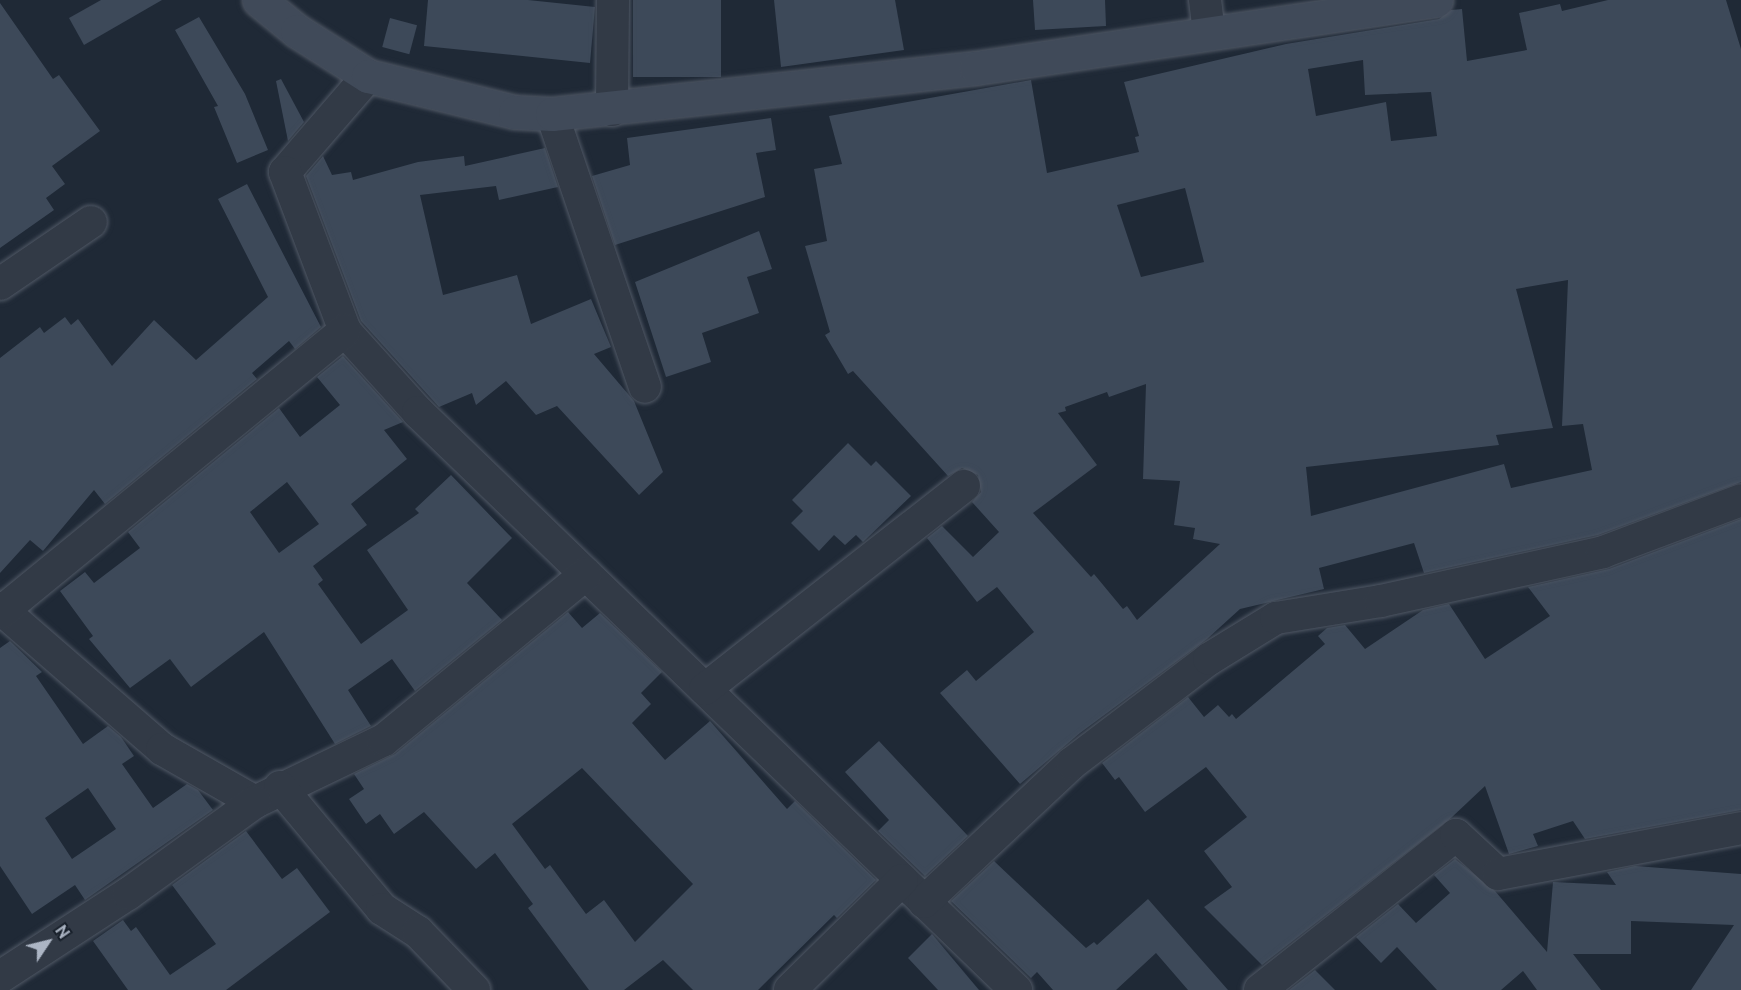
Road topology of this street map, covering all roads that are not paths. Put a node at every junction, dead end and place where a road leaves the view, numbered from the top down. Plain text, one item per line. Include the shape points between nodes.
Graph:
1 (259, 0) edge
2 (613, 0) edge
3 (1205, 0) edge
4 (1275, 0) edge
5 (1436, 0) edge
6 (1209, 32) junction
7 (368, 76) junction
8 (612, 110) junction
9 (552, 114) junction
10 (91, 222) dead end
11 (0, 284) edge
12 (345, 331) junction
13 (645, 387) dead end
14 (964, 486) dead end
15 (1741, 500) edge
16 (586, 574) junction
17 (2, 611) edge
18 (705, 689) junction
19 (267, 794) junction
20 (1741, 828) edge
21 (902, 880) junction
22 (924, 902) junction
23 (0, 977) edge
24 (474, 990) edge
25 (790, 990) edge
26 (1017, 990) edge
27 (1260, 990) edge

1 - 7 street via 297,31
2 - 8 street
3 - 6 street
4 - 6 street via 1261,3
5 - 6 street
6 - 8 street via 976,68
7 - 9 street via 515,112
7 - 12 street via 285,172
8 - 9 street
9 - 13 street
10 - 11 street
12 - 16 street via 418,412
12 - 17 street
14 - 18 street
15 - 22 street via 1603,552 1381,601 1276,618 1209,659 1072,763
16 - 18 street
16 - 19 street via 384,740
17 - 19 street via 162,750
18 - 21 street
19 - 23 street via 128,894
19 - 24 street via 382,909 418,932
20 - 27 street via 1498,873 1456,836
21 - 22 street
21 - 25 street
22 - 26 street

